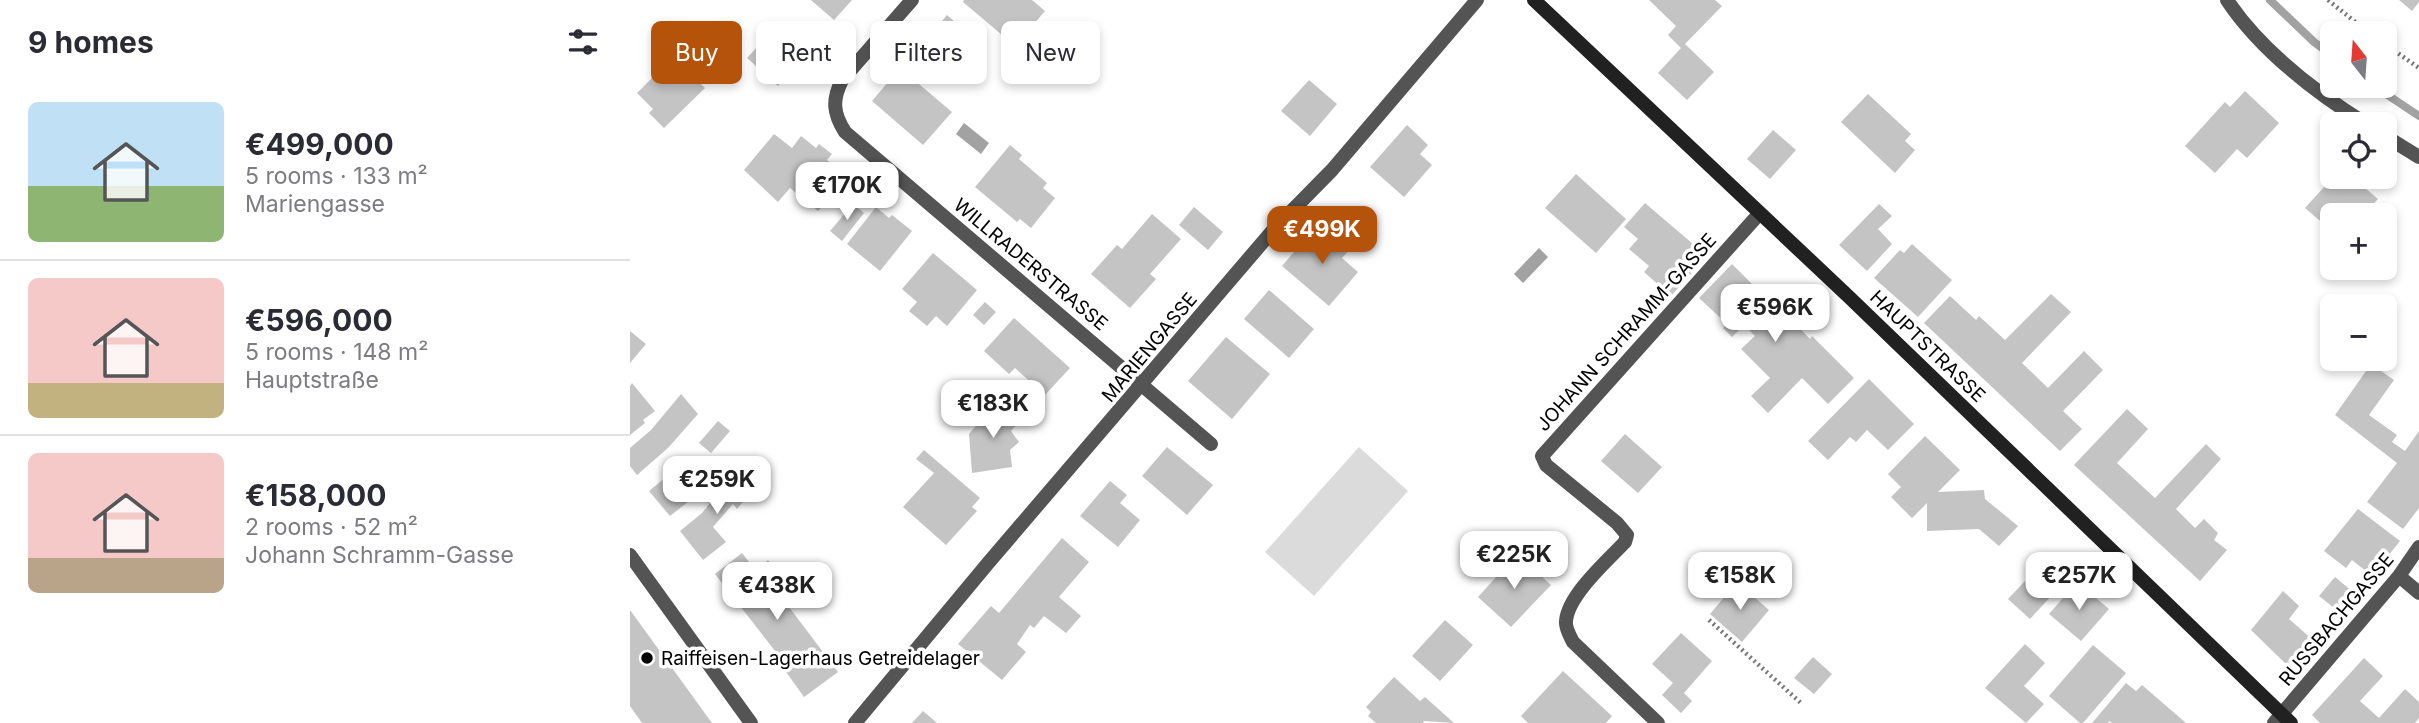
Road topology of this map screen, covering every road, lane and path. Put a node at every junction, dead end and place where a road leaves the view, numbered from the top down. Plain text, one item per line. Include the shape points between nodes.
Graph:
1 (912, 0) edge
2 (1477, 0) edge
3 (1534, 0) edge
4 (2227, 0) edge
5 (2328, 0) edge
6 (2354, 21) edge
7 (2398, 53) edge
8 (2419, 68) edge
9 (2350, 112) edge
10 (2397, 143) edge
11 (2419, 157) edge
12 (1759, 214) junction
13 (1143, 384) junction
14 (1211, 444) dead end
15 (2419, 547) edge
16 (630, 555) edge
17 (2399, 576) junction
18 (2419, 593) edge
19 (1709, 620) dead end
20 (1802, 704) dead end
21 (2282, 720) edge
22 (751, 723) edge
23 (855, 723) edge
24 (1658, 723) edge

1 - 13 street, WILLRADERSTRASSE via 842,80 835,94 836,118 845,132
2 - 13 street, MARIENGASSE
3 - 12 main road, HAUPTSTRASSE
4 - 9 street via 2259,40 2296,74
5 - 6 path
7 - 8 path
10 - 11 street
12 - 21 main road, HAUPTSTRASSE
12 - 24 street, JOHANN SCHRAMM-GASSE via 1542,456 1627,535 1574,599 1566,621 1573,642
13 - 14 street, WILLRADERSTRASSE
13 - 23 street, MARIENGASSE
15 - 17 street, RUSSBACHGASSE
16 - 22 street
17 - 18 street
17 - 21 street, RUSSBACHGASSE
19 - 20 path

